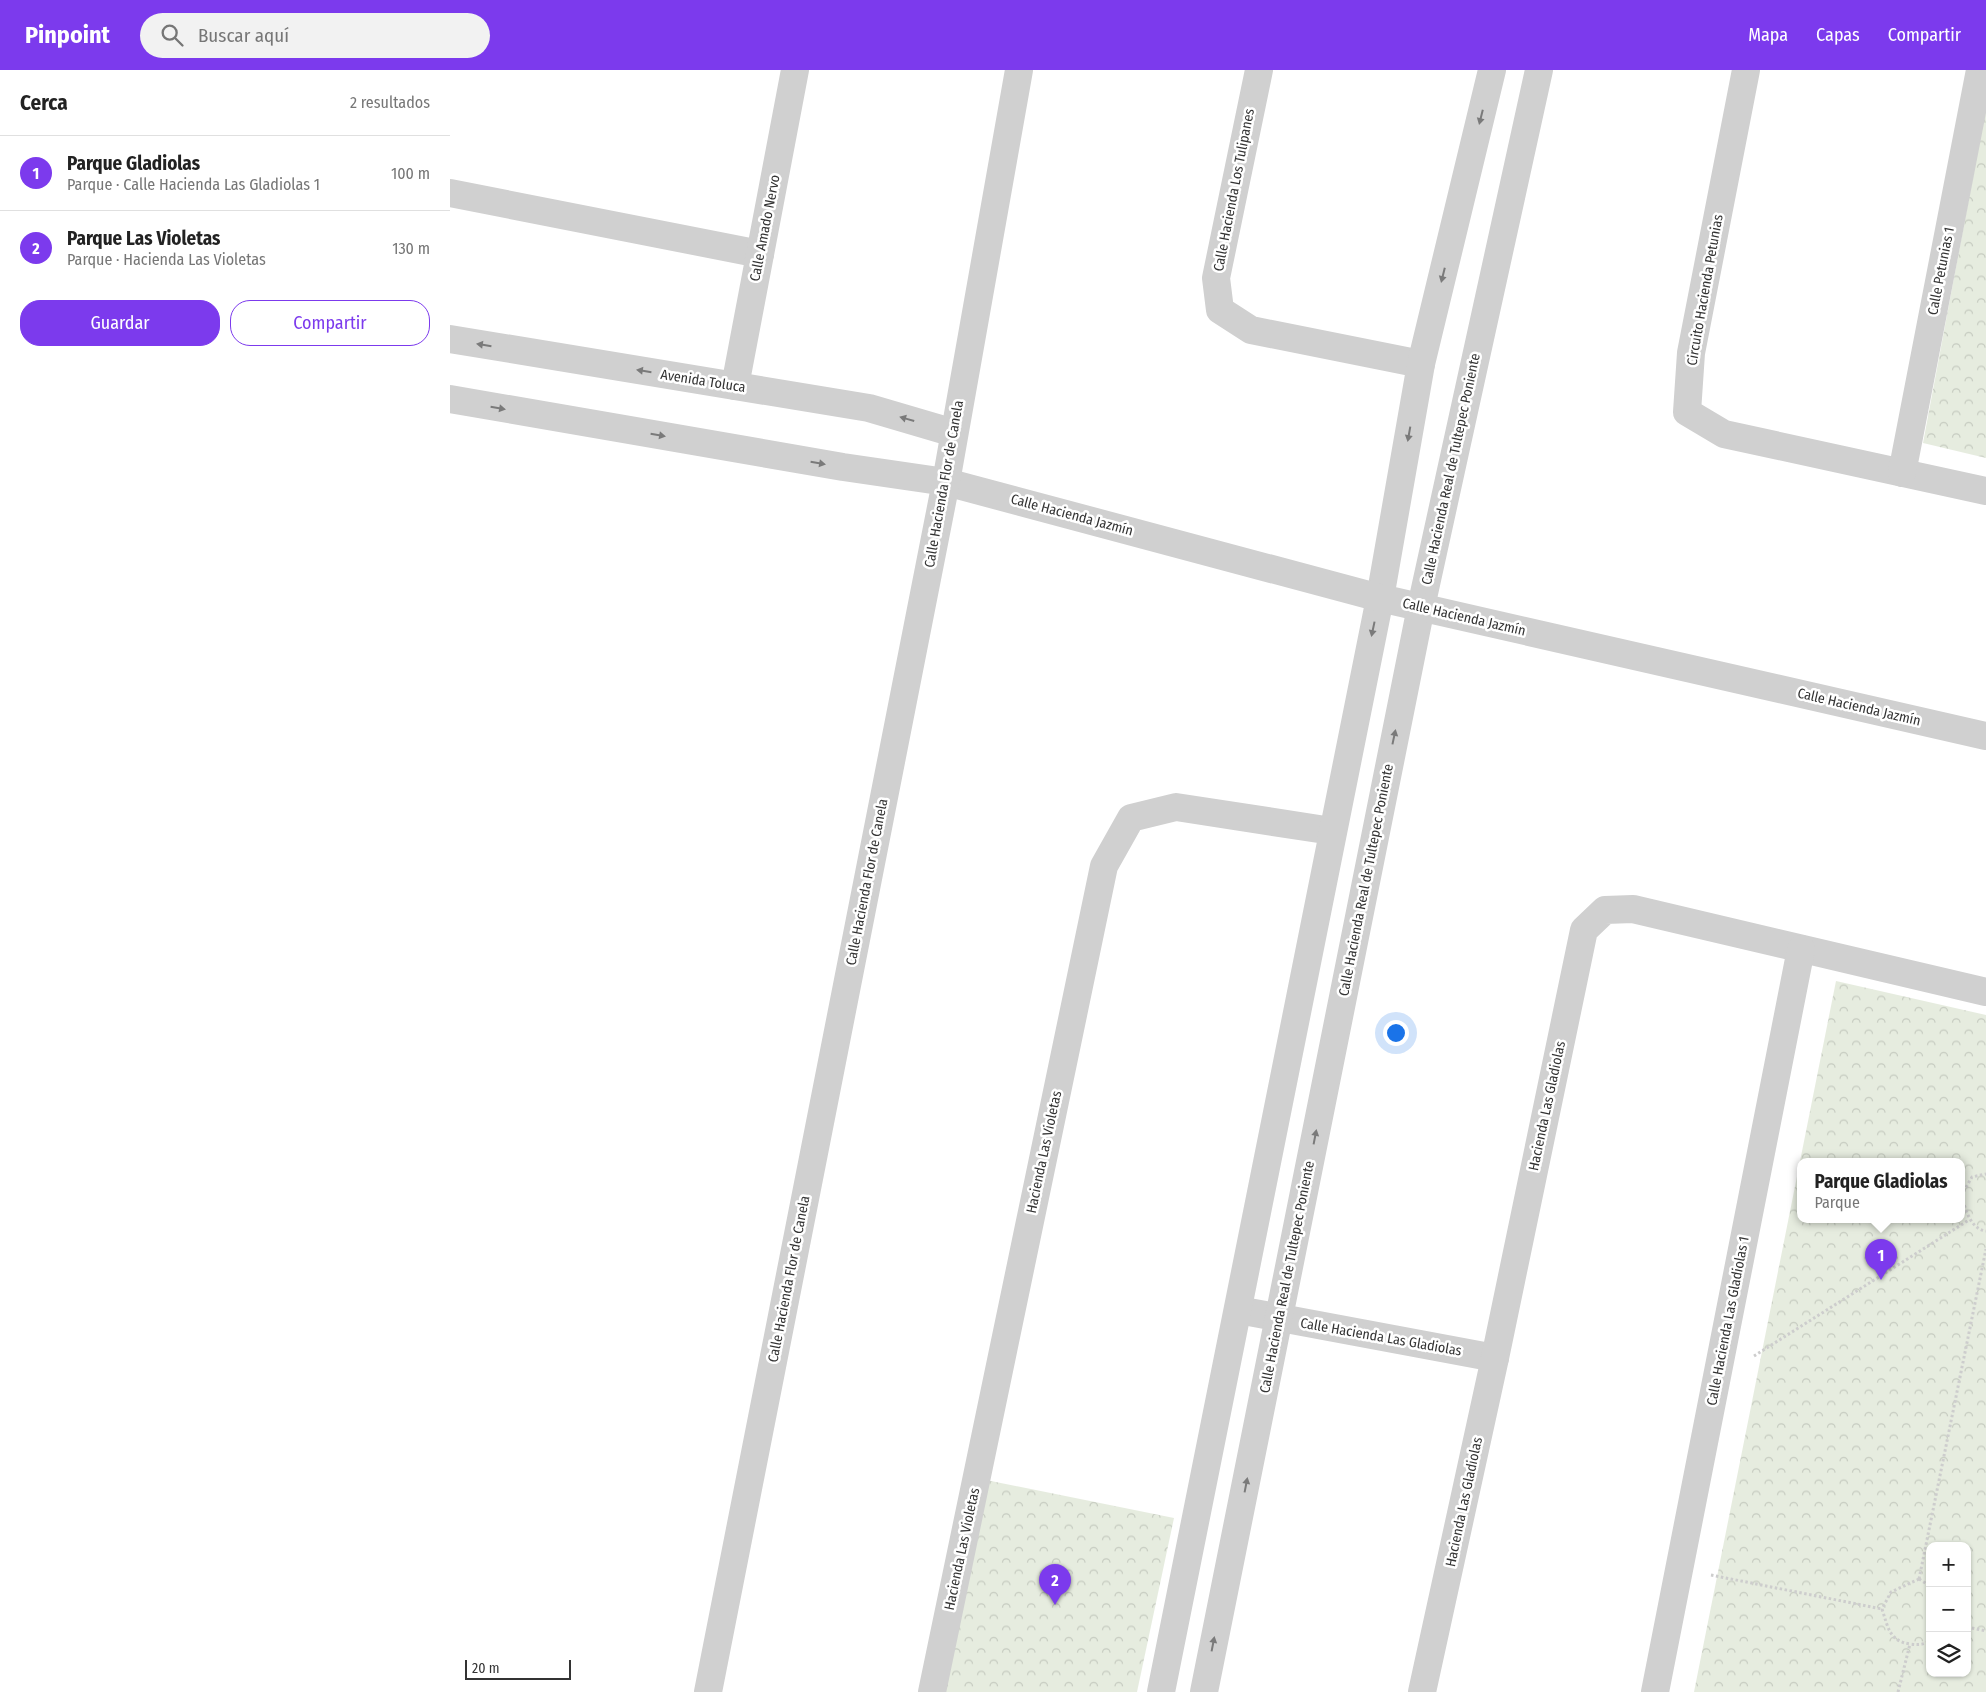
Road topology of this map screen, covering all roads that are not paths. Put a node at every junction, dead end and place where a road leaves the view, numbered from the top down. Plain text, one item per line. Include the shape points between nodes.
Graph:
1 (795, 70) edge
2 (1020, 70) edge
3 (1259, 70) edge
4 (1492, 70) edge
5 (1540, 70) edge
6 (1746, 70) edge
7 (1980, 70) edge
8 (450, 192) edge
9 (760, 254) junction
10 (450, 339) edge
11 (1422, 364) junction
12 (735, 386) junction
13 (450, 399) edge
14 (954, 433) junction
15 (1902, 473) junction
16 (946, 482) junction
17 (1986, 492) edge
18 (1380, 598) junction
19 (1421, 607) junction
20 (1986, 736) edge
21 (1332, 831) junction
22 (1802, 949) junction
23 (1986, 992) edge
24 (1238, 1310) junction
25 (1280, 1318) junction
26 (1495, 1358) junction
27 (708, 1692) edge
28 (932, 1692) edge
29 (1160, 1692) edge
30 (1204, 1692) edge
31 (1422, 1692) edge
32 (1655, 1692) edge

1 - 9 street, Calle Amado Nervo
2 - 14 street, Calle Hacienda Flor de Canela
3 - 11 street, Calle Hacienda Los Tulipanes via 1216,278 1220,310 1252,330
4 -> 11 street
5 - 19 street, Calle Hacienda Real de Tultepec Poniente
6 - 15 street, Circuito Hacienda Petunias via 1692,353 1687,412 1724,434
7 - 15 street, Calle Petunias 1
8 - 9 street
9 - 12 street, Calle Amado Nervo
12 -> 10 street, Avenida Toluca
11 -> 18 street
14 -> 12 street, Avenida Toluca via 869,408
13 -> 16 street
14 - 16 street, Calle Hacienda Flor de Canela
15 - 17 street, Circuito Hacienda Petunias
16 - 18 street, Calle Hacienda Jazmín
16 - 27 street, Calle Hacienda Flor de Canela
18 - 19 street, Calle Hacienda Jazmín
18 -> 21 street
19 - 20 street, Calle Hacienda Jazmín
25 -> 19 street, Calle Hacienda Real de Tultepec Poniente
21 - 24 street
21 - 28 street, Hacienda Las Violetas via 1176,807 1132,818 1104,866
22 - 23 street, Hacienda Las Gladiolas
22 - 26 street, Hacienda Las Gladiolas via 1632,909 1605,910 1584,930
22 - 32 street, Calle Hacienda Las Gladiolas 1
24 - 25 street, Calle Hacienda Las Gladiolas
24 - 29 street
25 - 26 street, Calle Hacienda Las Gladiolas
30 -> 25 street, Calle Hacienda Real de Tultepec Poniente
26 - 31 street, Hacienda Las Gladiolas

